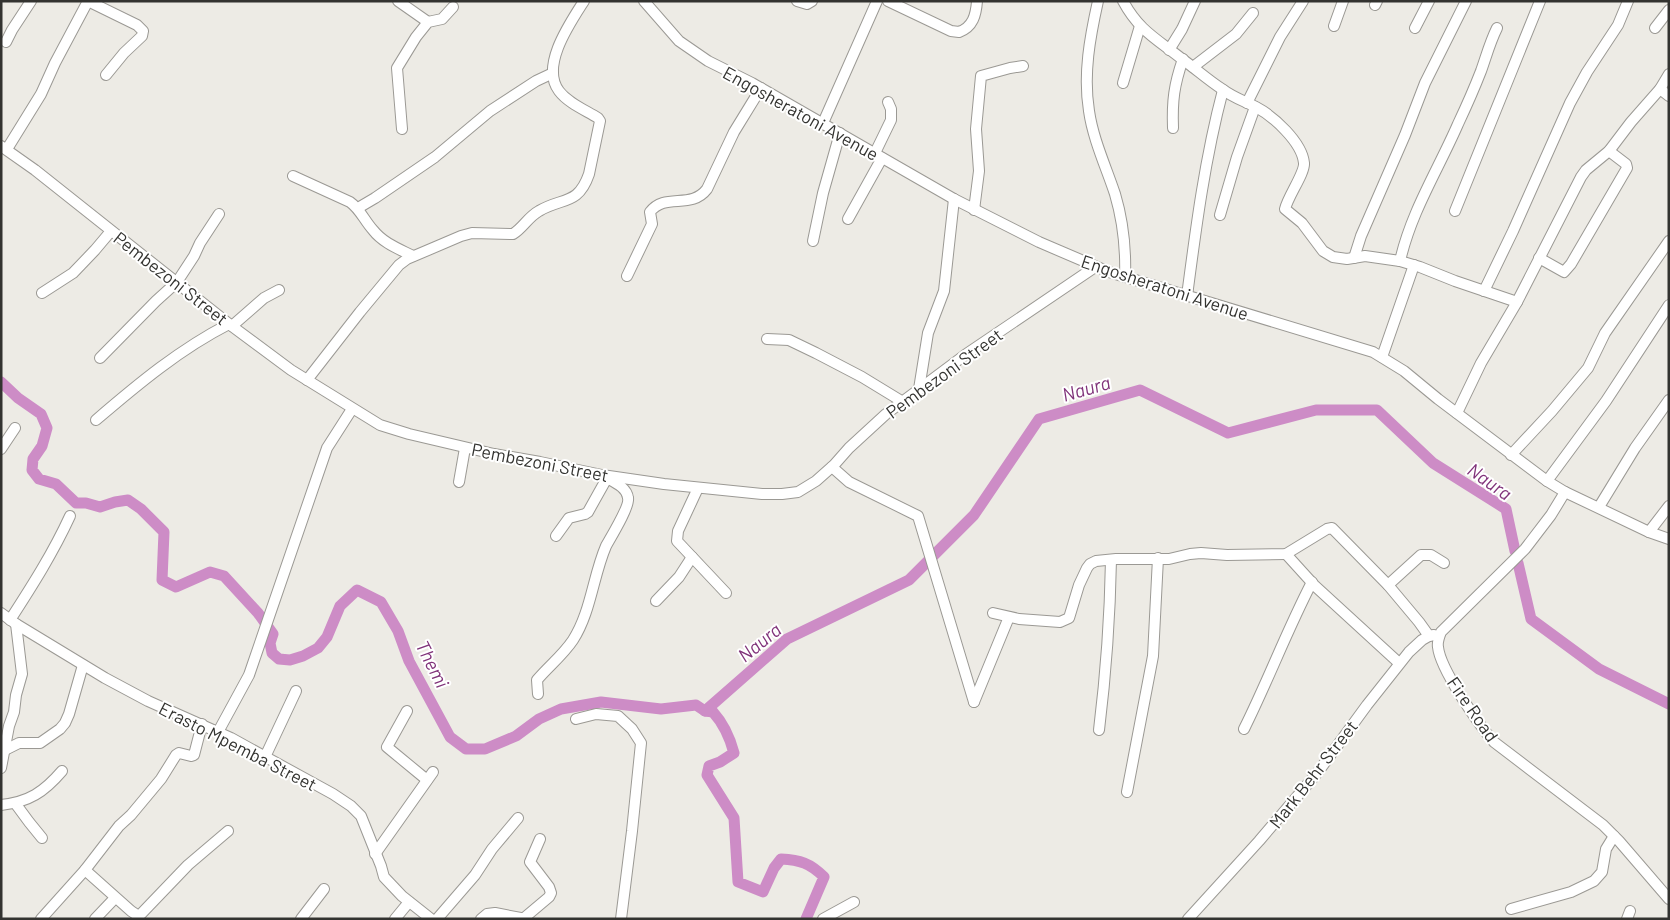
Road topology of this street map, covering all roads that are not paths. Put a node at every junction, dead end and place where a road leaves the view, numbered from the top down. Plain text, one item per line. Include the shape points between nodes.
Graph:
1 (31, 1) edge
2 (88, 1) edge
3 (398, 1) edge
4 (584, 1) edge
5 (644, 1) edge
6 (797, 1) edge
7 (812, 1) edge
8 (877, 1) edge
9 (888, 1) edge
10 (977, 1) edge
11 (1098, 1) edge
12 (1123, 1) edge
13 (1195, 1) edge
14 (1303, 1) edge
15 (1343, 1) edge
16 (1429, 1) edge
17 (1466, 1) edge
18 (1540, 1) edge
19 (1628, 1) edge
20 (453, 7) dead end
21 (1669, 10) edge
22 (1254, 13) dead end
23 (428, 22) junction
24 (1140, 26) junction
25 (1334, 26) dead end
26 (1415, 28) dead end
27 (1497, 28) dead end
28 (1655, 28) dead end
29 (6, 42) dead end
30 (1169, 50) junction
31 (1183, 60) junction
32 (1023, 66) dead end
33 (1193, 68) junction
34 (553, 73) junction
35 (1669, 74) edge
36 (106, 75) dead end
37 (1123, 83) dead end
38 (761, 88) junction
39 (1660, 89) junction
40 (1223, 90) junction
41 (1669, 96) edge
42 (888, 102) dead end
43 (1251, 105) junction
44 (823, 123) junction
45 (1173, 128) dead end
46 (402, 129) dead end
47 (840, 133) junction
48 (4, 148) edge
49 (1609, 151) junction
50 (878, 156) junction
51 (293, 176) dead end
52 (954, 199) junction
53 (358, 208) junction
54 (974, 210) junction
55 (1455, 211) dead end
56 (219, 214) dead end
57 (1220, 215) dead end
58 (848, 219) dead end
59 (111, 231) junction
60 (813, 241) dead end
61 (1669, 242) edge
62 (414, 256) junction
63 (1354, 258) junction
64 (1539, 258) junction
65 (1400, 262) junction
66 (1414, 266) junction
67 (1095, 267) junction
68 (627, 276) dead end
69 (1125, 277) junction
70 (177, 282) junction
71 (279, 290) dead end
72 (1484, 291) junction
73 (42, 294) dead end
74 (1187, 296) junction
75 (1517, 302) junction
76 (1669, 305) edge
77 (230, 325) junction
78 (767, 339) dead end
79 (1382, 356) junction
80 (100, 358) dead end
81 (307, 380) junction
82 (919, 389) junction
83 (1669, 400) edge
84 (903, 402) junction
85 (352, 409) junction
86 (1457, 413) junction
87 (96, 420) dead end
88 (15, 428) dead end
89 (465, 448) junction
90 (1, 449) edge
91 (1511, 455) junction
92 (832, 467) junction
93 (604, 477) junction
94 (1547, 481) junction
95 (459, 482) dead end
96 (698, 488) junction
97 (1565, 492) junction
98 (1669, 506) edge
99 (1599, 507) junction
100 (70, 516) dead end
101 (1649, 532) junction
102 (556, 536) dead end
103 (1669, 539) edge
104 (1286, 554) junction
105 (692, 557) junction
106 (1158, 558) junction
107 (1111, 560) junction
108 (1444, 563) dead end
109 (1312, 582) junction
110 (1388, 585) junction
111 (726, 593) dead end
112 (656, 601) dead end
113 (994, 613) dead end
114 (1008, 617) junction
115 (9, 619) edge
116 (1440, 635) junction
117 (1429, 636) junction
118 (1399, 664) junction
119 (83, 665) junction
120 (296, 691) dead end
121 (538, 694) dead end
122 (407, 712) dead end
123 (576, 719) dead end
124 (202, 724) junction
125 (1244, 729) dead end
126 (1098, 730) dead end
127 (218, 732) junction
128 (5, 750) junction
129 (265, 757) junction
130 (1, 768) edge
131 (62, 771) dead end
132 (1127, 792) dead end
133 (15, 803) junction
134 (1, 804) edge
135 (518, 818) dead end
136 (228, 831) dead end
137 (1614, 836) junction
138 (42, 838) dead end
139 (540, 839) dead end
140 (375, 854) junction
141 (85, 870) junction
142 (324, 889) dead end
143 (115, 898) junction
144 (1669, 899) edge
145 (409, 902) junction
146 (854, 902) dead end
147 (1511, 909) dead end
148 (525, 918) edge
149 (40, 919) edge
150 (95, 919) edge
151 (301, 919) edge
152 (395, 919) edge
153 (431, 919) edge
154 (437, 919) edge
155 (481, 919) edge
156 (621, 919) edge
157 (823, 919) edge
158 (1188, 919) edge

1 - 29 street
2 - 36 street via 143,31
2 - 48 street via 40,94
3 - 23 street
4 - 34 street via 564,34 554,59
5 - 38 street, Engosheratoni Avenue via 690,50
6 - 7 street via 806,4
8 - 44 street
9 - 10 street via 959,32 971,25
11 - 69 street via 1088,61 1087,98 1120,212
12 - 24 street
13 - 30 street
14 - 43 street via 1280,37
15 - 25 street
16 - 26 street
17 - 63 street via 1425,83
18 - 55 street
19 - 72 street via 1618,25 1570,103
20 - 23 street via 442,19
21 - 28 street
22 - 33 street via 1236,34
23 - 46 street via 397,68
24 - 30 street
24 - 37 street
27 - 65 street via 1458,126 1407,234
30 - 31 street
31 - 33 street
31 - 45 street via 1173,96
32 - 54 street via 980,76
33 - 40 street
34 - 53 street via 490,111 435,157
34 - 62 street via 554,82 565,98 600,121 589,174 578,194 538,211 513,234 472,233
35 - 39 street
38 - 44 street, Engosheratoni Avenue
38 - 68 street via 734,132 702,196 660,204 650,212 652,224
39 - 41 street
39 - 49 street
40 - 43 street
40 - 74 street via 1199,200
42 - 50 street via 891,120
43 - 57 street
43 - 63 street via 1285,130 1302,155 1302,173 1286,203 1287,212 1302,223 1328,255 1339,259
44 - 47 street, Engosheratoni Avenue
47 - 50 street, Engosheratoni Avenue
47 - 60 street
48 - 59 street, Pembezoni Street
49 - 64 street via 1581,177
49 - 64 street via 1627,168 1571,264 1564,272
50 - 52 street, Engosheratoni Avenue
50 - 58 street
51 - 53 street
52 - 54 street, Engosheratoni Avenue
52 - 82 street via 944,291 928,333
53 - 62 street via 384,241
54 - 67 street, Engosheratoni Avenue
56 - 70 street
59 - 70 street, Pembezoni Street
59 - 73 street via 73,273
61 - 91 street via 1609,326 1585,372
62 - 81 street via 395,269
63 - 65 street via 1365,256
64 - 75 street
65 - 66 street
66 - 72 street
66 - 79 street
67 - 69 street, Engosheratoni Avenue
67 - 82 street, Pembezoni Street
69 - 74 street, Engosheratoni Avenue
70 - 77 street, Pembezoni Street
70 - 80 street
71 - 77 street
72 - 75 street
74 - 79 street, Engosheratoni Avenue
75 - 86 street via 1481,363
76 - 94 street via 1606,401
77 - 81 street, Pembezoni Street
77 - 87 street via 176,354
78 - 84 street via 789,340 803,346
79 - 86 street, Engosheratoni Avenue
81 - 85 street, Pembezoni Street
82 - 84 street, Pembezoni Street
83 - 99 street
84 - 92 street, Pembezoni Street via 886,414
85 - 89 street, Pembezoni Street via 393,430
85 - 127 street via 327,448 249,675
86 - 91 street, Engosheratoni Avenue
88 - 90 street
89 - 93 street, Pembezoni Street
89 - 95 street
91 - 94 street, Engosheratoni Avenue
92 - 96 street, Pembezoni Street via 798,492 782,494
92 - 114 street via 849,482 918,516 974,702
93 - 96 street, Pembezoni Street
93 - 102 street via 588,512 569,518
93 - 121 street via 619,484 626,492 627,509 602,557 580,628 564,652 537,680
94 - 97 street, Engosheratoni Avenue
96 - 105 street via 677,537
97 - 99 street, Engosheratoni Avenue
97 - 116 street via 1525,549
98 - 101 street
99 - 101 street, Engosheratoni Avenue
100 - 115 street via 48,561
101 - 103 street, Engosheratoni Avenue
104 - 106 street via 1201,553
104 - 109 street
104 - 110 street via 1332,528
105 - 111 street
105 - 112 street via 679,577
106 - 107 street
106 - 132 street via 1153,656
107 - 114 street via 1096,561 1087,568 1066,621
107 - 126 street via 1106,667
108 - 110 street via 1425,554
109 - 118 street
109 - 125 street
110 - 117 street
113 - 114 street
115 - 119 street, Erasto Mpemba Street
115 - 128 street via 22,674
116 - 117 street
116 - 137 street, Fire Road via 1437,646 1441,659 1463,700 1487,734 1509,755
117 - 118 street, Mark Behr Street
118 - 158 street, Mark Behr Street via 1318,772
119 - 124 street, Erasto Mpemba Street via 148,701
119 - 128 street via 69,714 60,729 40,743 18,743
120 - 129 street
122 - 140 street via 387,747 430,776
123 - 156 street via 596,714 618,716 641,743
124 - 127 street, Erasto Mpemba Street
124 - 141 street via 194,754 176,755 161,779 104,843
127 - 129 street, Erasto Mpemba Street
128 - 130 street
129 - 140 street, Erasto Mpemba Street via 356,810
131 - 133 street via 36,795
133 - 134 street
133 - 138 street
135 - 154 street
136 - 143 street via 188,865 141,914 131,912
137 - 144 street, Fire Road
137 - 147 street via 1606,849 1602,872 1594,881 1571,892
139 - 148 street via 530,862 551,893
140 - 145 street, Erasto Mpemba Street via 384,877
141 - 143 street
141 - 149 street
142 - 151 street
143 - 150 street
145 - 152 street
145 - 153 street, Erasto Mpemba Street
146 - 157 street
148 - 155 street via 495,913

